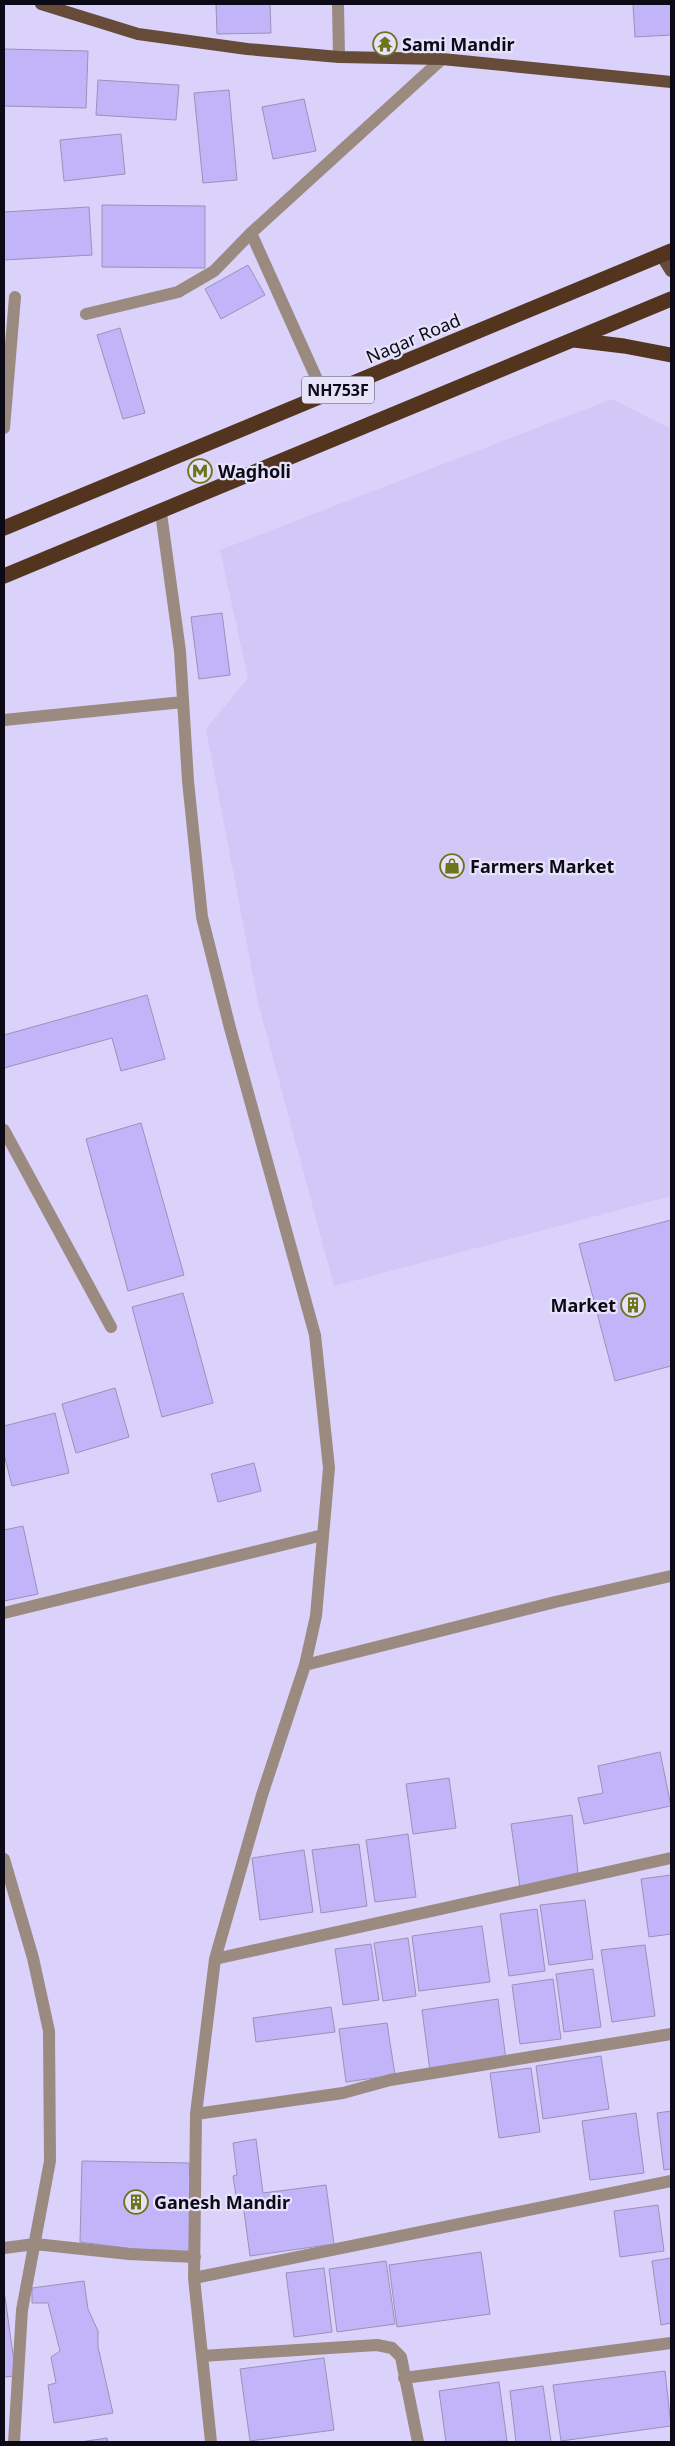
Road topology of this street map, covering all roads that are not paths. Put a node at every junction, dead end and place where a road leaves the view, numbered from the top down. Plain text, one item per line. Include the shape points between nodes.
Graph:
1 (41, 4) edge
2 (338, 4) edge
3 (339, 57) junction
4 (442, 59) junction
5 (671, 82) edge
6 (251, 233) junction
7 (666, 253) edge
8 (671, 271) edge
9 (15, 297) dead end
10 (671, 299) edge
11 (86, 314) dead end
12 (572, 340) junction
13 (671, 355) edge
14 (324, 395) junction
15 (4, 428) edge
16 (161, 513) junction
17 (4, 528) edge
18 (4, 576) edge
19 (183, 702) junction
20 (4, 720) edge
21 (4, 1130) edge
22 (111, 1327) dead end
23 (323, 1535) junction
24 (671, 1576) edge
25 (4, 1612) edge
26 (305, 1665) junction
27 (671, 1858) edge
28 (4, 1859) edge
29 (215, 1959) junction
30 (671, 2034) edge
31 (196, 2114) junction
32 (671, 2181) edge
33 (34, 2244) junction
34 (4, 2248) edge
35 (195, 2257) junction
36 (194, 2278) junction
37 (671, 2343) edge
38 (202, 2356) junction
39 (404, 2378) junction
40 (14, 2442) edge
41 (211, 2442) edge
42 (418, 2442) edge

1 - 3 main road via 138,34 247,49
2 - 3 street
3 - 4 main road
4 - 5 main road
4 - 6 street
6 - 11 street via 214,271 178,292
6 - 14 street
7 - 8 main road
7 - 14 highway, Nagar Road / NH753F
9 - 15 street
10 - 12 highway, NH753F
12 - 13 highway
12 - 16 highway, NH753F
14 - 17 highway, Nagar Road / NH753F
16 - 18 highway, NH753F
16 - 19 street via 180,651
19 - 20 street
19 - 23 street via 202,917 315,1335 329,1468
21 - 22 street
23 - 25 street
23 - 26 street via 316,1616
24 - 26 street
26 - 29 street via 262,1795
27 - 29 street
28 - 33 street via 33,1958 49,2031 50,2161
29 - 31 street
30 - 31 street via 390,2080 344,2093
31 - 35 street
32 - 36 street
33 - 34 street
33 - 35 street
33 - 40 street via 22,2310
35 - 36 street
36 - 38 street
37 - 39 street
38 - 39 street via 377,2345 392,2348 401,2357
38 - 41 street
39 - 42 street

